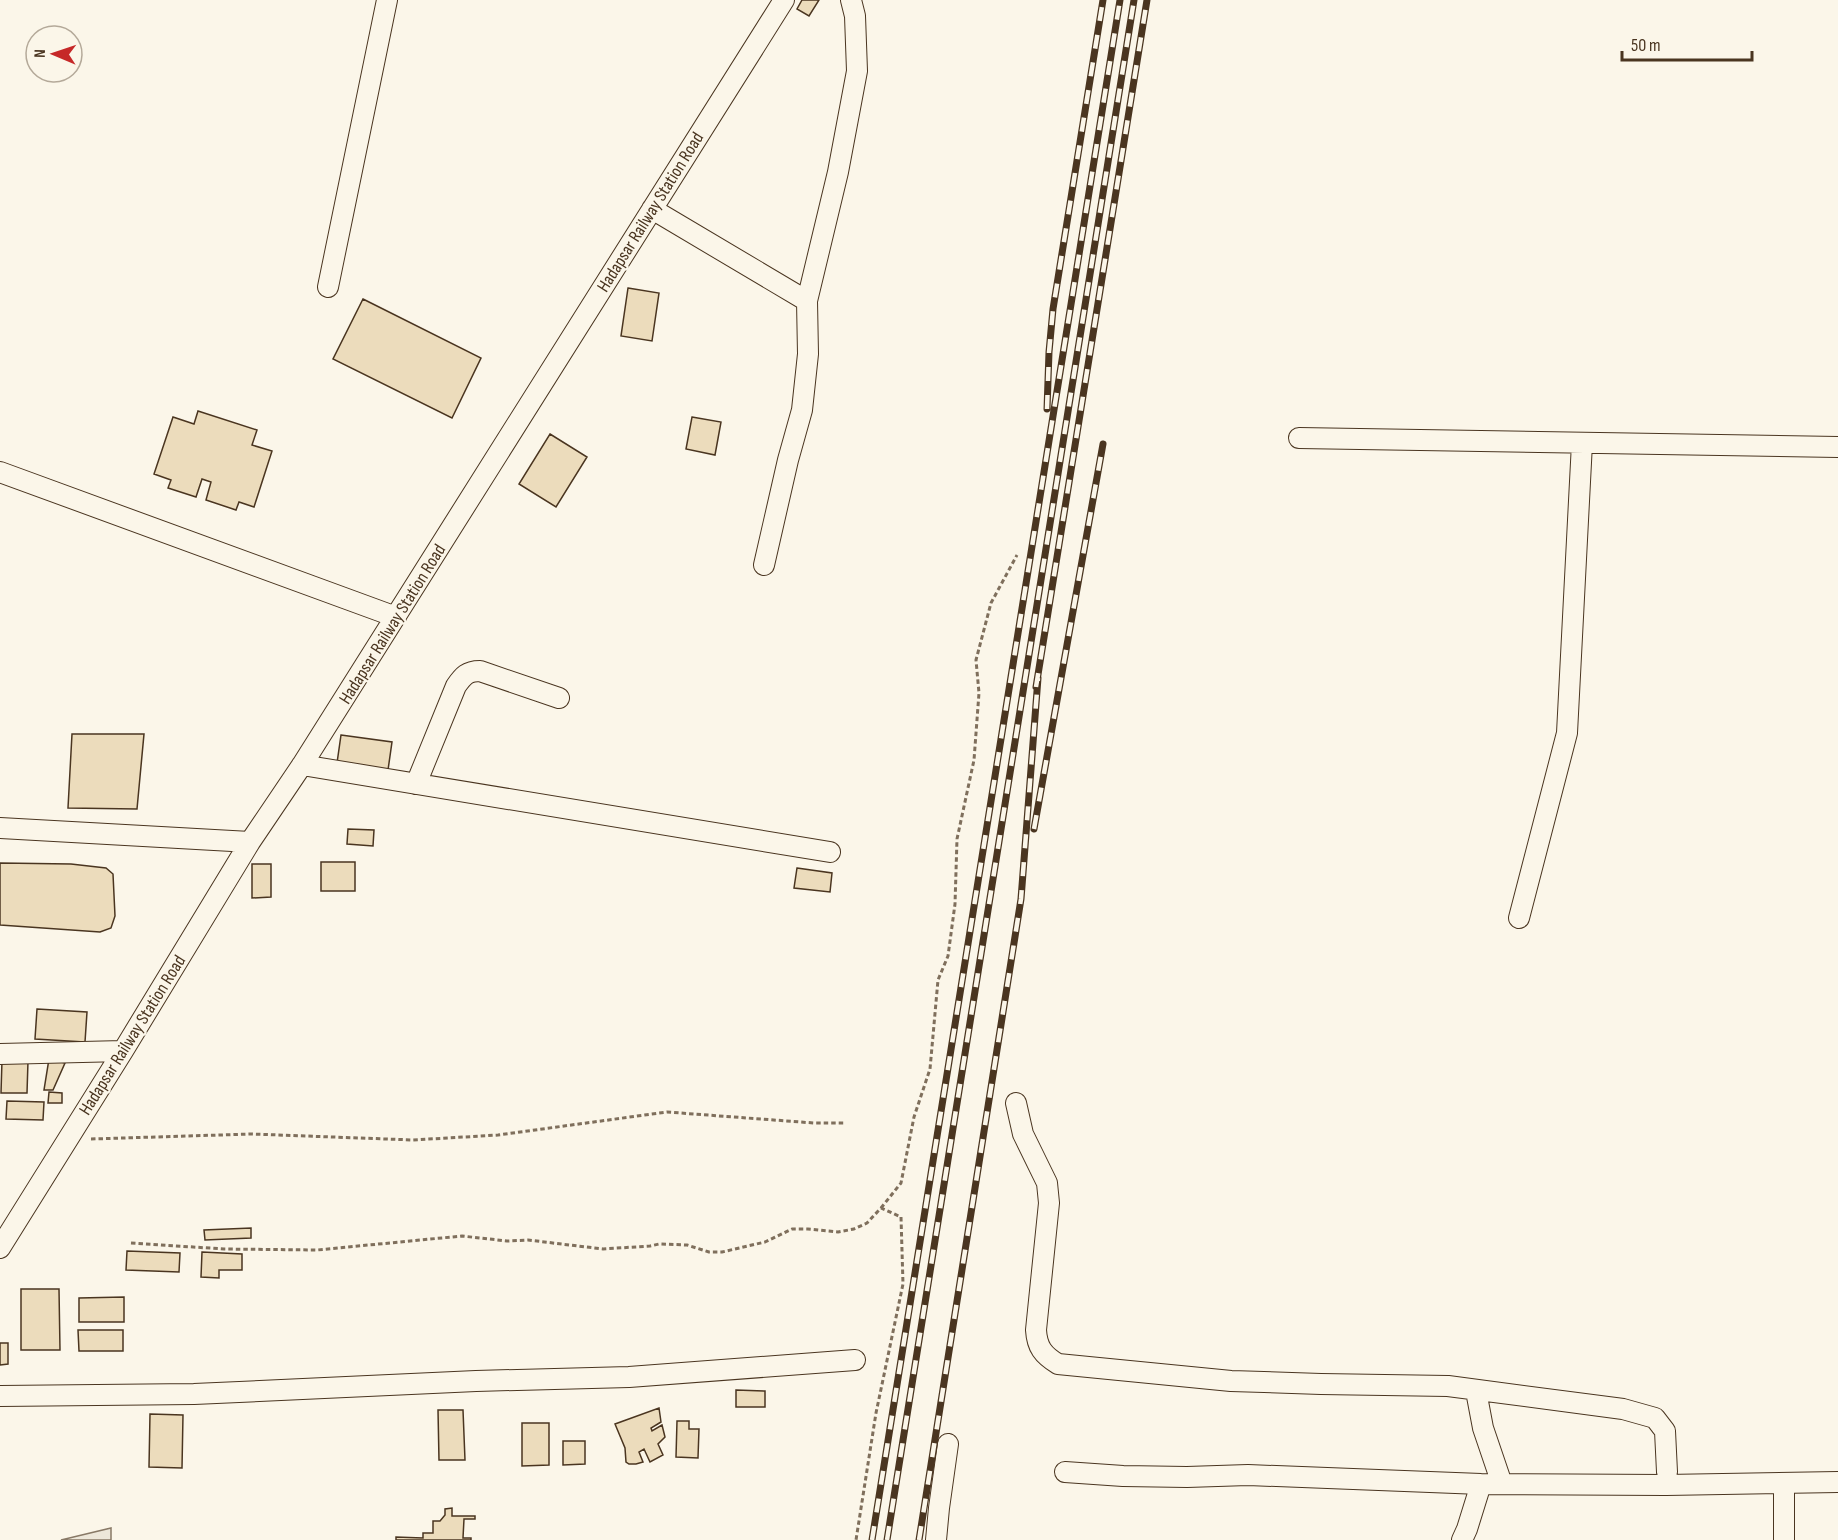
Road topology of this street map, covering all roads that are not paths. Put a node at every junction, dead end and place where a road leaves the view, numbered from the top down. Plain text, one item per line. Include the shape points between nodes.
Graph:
1 (387, 0) edge
2 (784, 0) edge
3 (851, 0) edge
4 (652, 209) junction
5 (328, 287) dead end
6 (807, 301) junction
7 (1299, 438) dead end
8 (1582, 443) junction
9 (1838, 447) edge
10 (0, 472) edge
11 (764, 565) dead end
12 (396, 618) junction
13 (559, 698) dead end
14 (302, 765) junction
15 (417, 784) junction
16 (0, 828) edge
17 (250, 842) junction
18 (830, 852) dead end
19 (1519, 918) dead end
20 (123, 1051) junction
21 (0, 1053) edge
22 (1016, 1103) dead end
23 (0, 1248) edge
24 (855, 1360) dead end
25 (1476, 1391) junction
26 (0, 1396) edge
27 (948, 1444) dead end
28 (1065, 1472) dead end
29 (1667, 1472) dead end
30 (1838, 1482) edge
31 (1784, 1483) junction
32 (1481, 1484) junction
33 (1502, 1484) junction
34 (936, 1540) edge
35 (1462, 1540) edge
36 (1784, 1540) edge

1 - 5 street
2 - 4 street, Hadapsar Railway Station Road
3 - 6 street via 856,71 838,172
4 - 6 street
4 - 12 street, Hadapsar Railway Station Road
6 - 11 street via 808,354 802,410
7 - 8 street
8 - 9 street
8 - 19 street via 1567,733
10 - 12 street
12 - 14 street, Hadapsar Railway Station Road
13 - 15 street via 480,671 464,675
14 - 15 street
14 - 17 street, Hadapsar Railway Station Road
15 - 18 street
16 - 17 street
17 - 20 street, Hadapsar Railway Station Road
20 - 21 street
20 - 23 street, Hadapsar Railway Station Road
22 - 25 street via 1023,1134 1047,1183 1049,1203 1036,1330 1037,1343 1045,1357 1058,1364 1231,1381 1448,1386
24 - 26 street via 629,1377 194,1394
25 - 29 street via 1623,1409 1655,1418 1665,1431
25 - 33 street via 1483,1428
27 - 34 street
28 - 32 street
30 - 31 street
31 - 33 street
31 - 36 street
32 - 33 street
32 - 35 street

